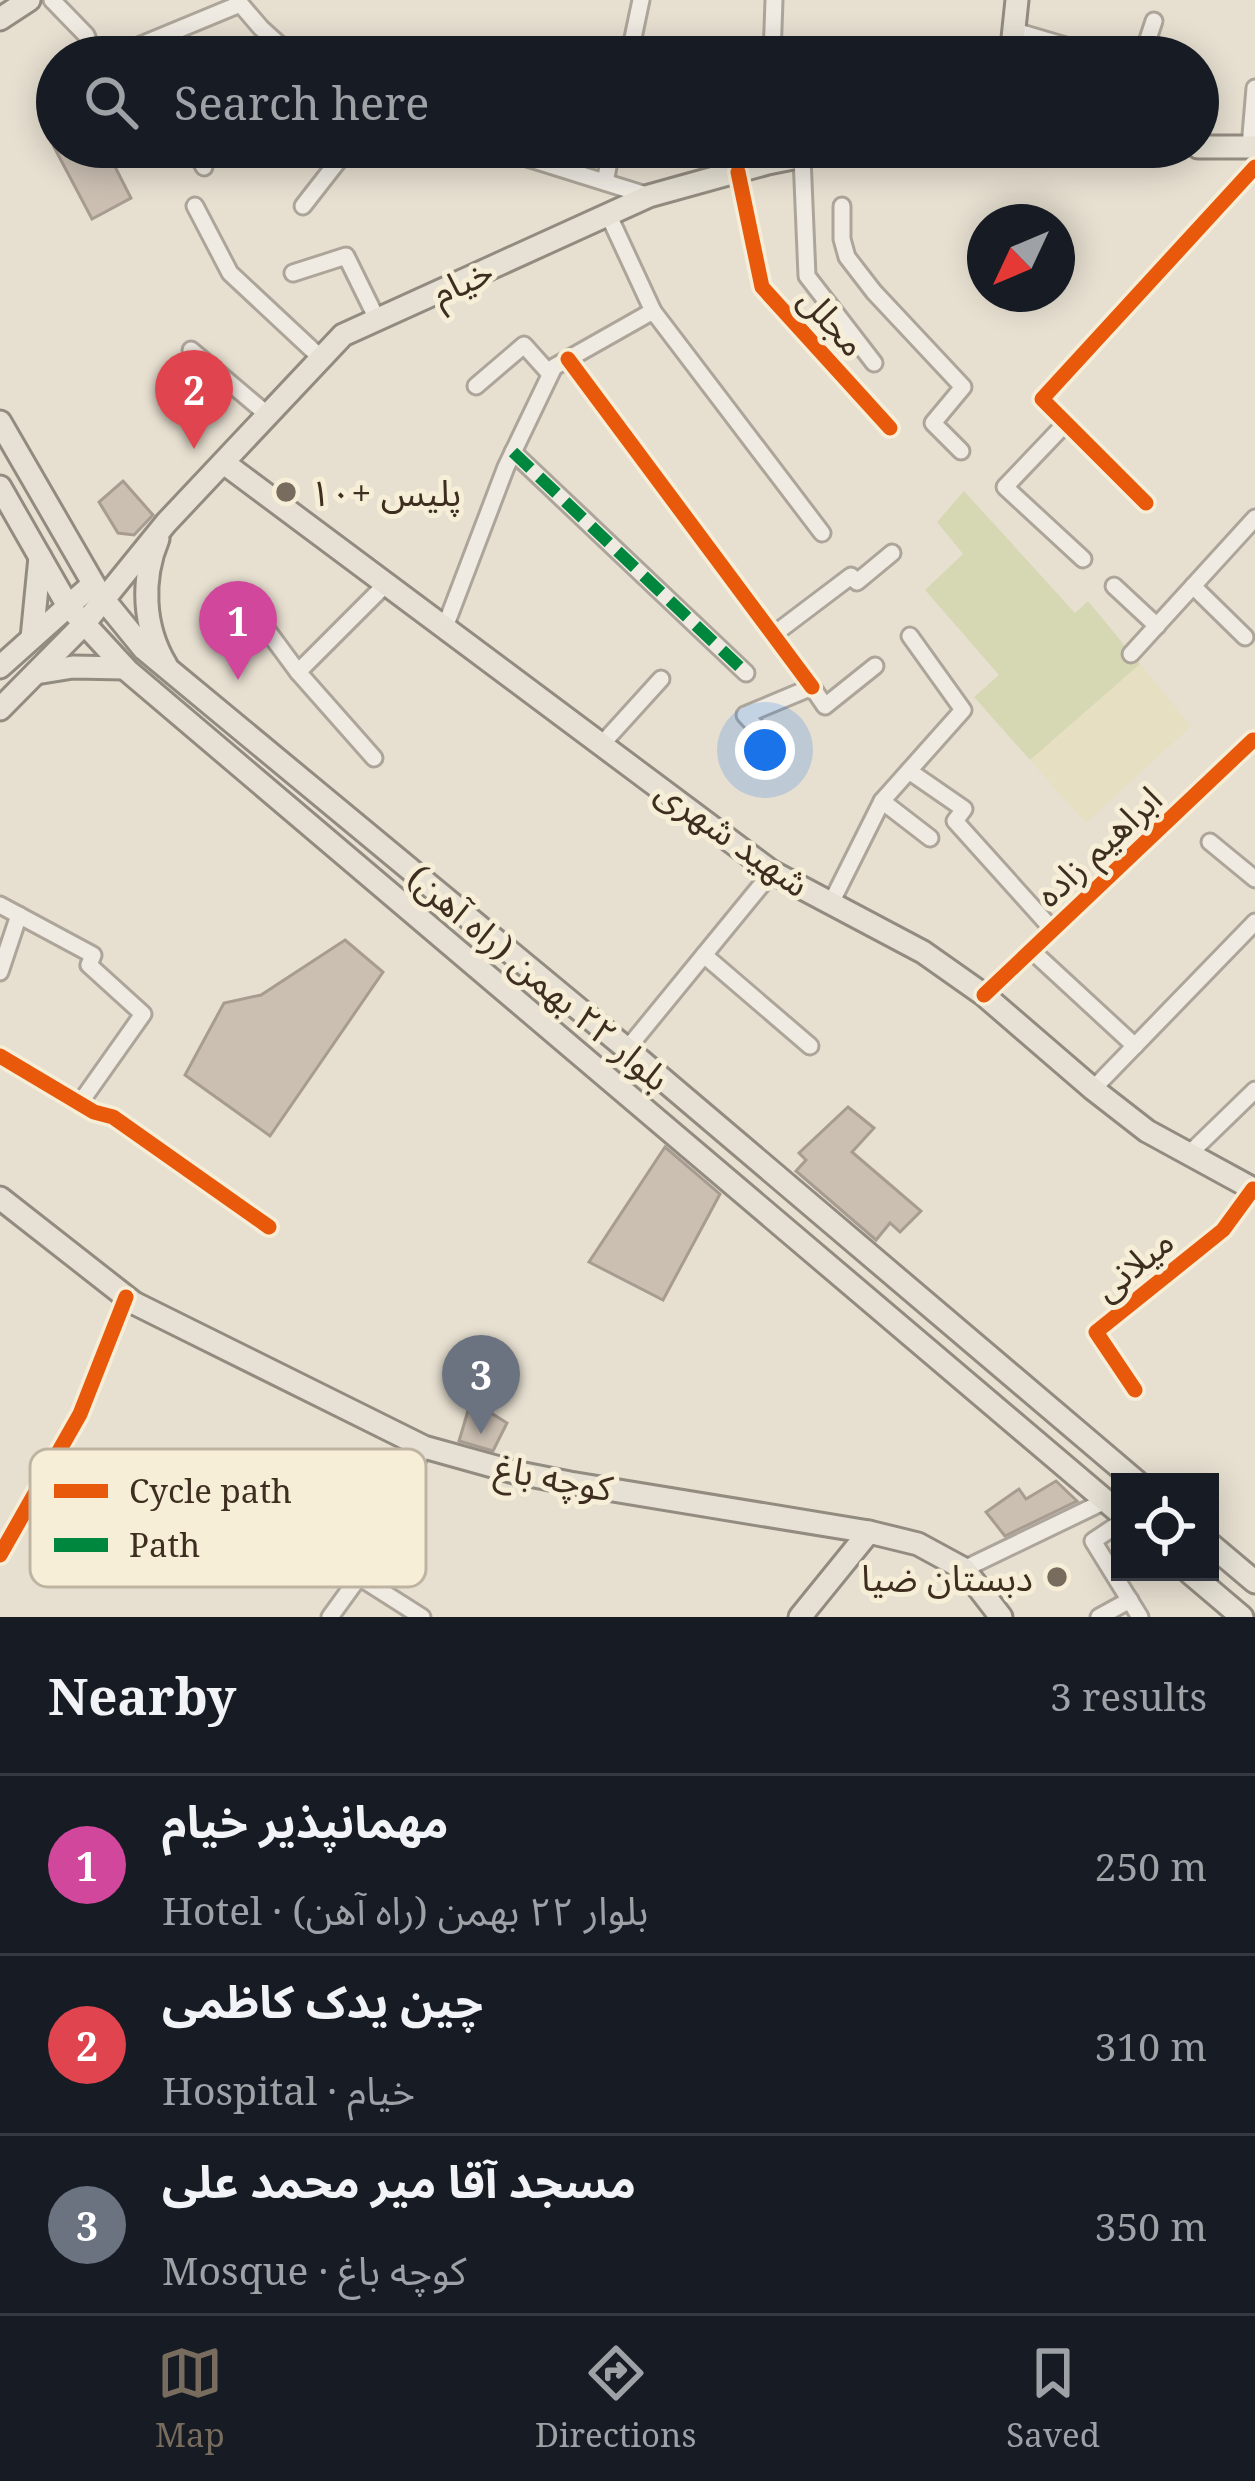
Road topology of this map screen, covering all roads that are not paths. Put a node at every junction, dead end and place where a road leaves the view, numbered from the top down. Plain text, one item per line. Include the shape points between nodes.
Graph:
1 (29, 0) edge
2 (52, 0) edge
3 (641, 0) edge
4 (773, 0) edge
5 (1017, 0) edge
6 (238, 2) edge
7 (0, 19) edge
8 (1154, 21) dead end
9 (1015, 31) junction
10 (87, 36) edge
11 (171, 36) edge
12 (272, 36) edge
13 (633, 36) edge
14 (772, 36) edge
15 (1014, 36) edge
16 (1032, 36) edge
17 (1149, 36) edge
18 (1255, 88) edge
19 (1219, 149) edge
20 (1253, 153) edge
21 (333, 168) edge
22 (559, 168) edge
23 (608, 168) edge
24 (745, 168) edge
25 (802, 168) edge
26 (738, 172) junction
27 (605, 182) junction
28 (649, 196) junction
29 (195, 206) dead end
30 (303, 206) dead end
31 (842, 206) dead end
32 (608, 214) junction
33 (293, 273) dead end
34 (653, 311) junction
35 (377, 320) junction
36 (191, 350) dead end
37 (321, 358) junction
38 (568, 358) junction
39 (874, 363) dead end
40 (550, 374) junction
41 (476, 386) dead end
42 (269, 416) junction
43 (0, 422) edge
44 (1066, 423) junction
45 (890, 428) dead end
46 (513, 452) junction
47 (961, 452) dead end
48 (224, 463) junction
49 (0, 487) edge
50 (1146, 503) dead end
51 (1254, 520) edge
52 (166, 523) junction
53 (822, 533) dead end
54 (892, 553) dead end
55 (40, 556) junction
56 (1083, 559) dead end
57 (386, 584) junction
58 (1114, 586) dead end
59 (1193, 586) junction
60 (99, 592) junction
61 (68, 606) junction
62 (84, 624) junction
63 (1157, 626) junction
64 (445, 627) junction
65 (266, 630) dead end
66 (773, 635) junction
67 (910, 636) dead end
68 (1245, 637) dead end
69 (32, 638) junction
70 (1131, 654) dead end
71 (875, 666) dead end
72 (0, 667) edge
73 (125, 668) junction
74 (169, 670) junction
75 (298, 672) junction
76 (35, 673) junction
77 (746, 673) dead end
78 (661, 679) dead end
79 (812, 687) junction
80 (0, 709) edge
81 (1253, 740) edge
82 (770, 743) dead end
83 (602, 744) junction
84 (374, 758) dead end
85 (909, 772) junction
86 (882, 801) junction
87 (930, 838) dead end
88 (1210, 842) dead end
89 (772, 872) junction
90 (1255, 879) edge
91 (830, 903) junction
92 (0, 905) edge
93 (19, 915) junction
94 (1255, 922) edge
95 (1053, 929) junction
96 (1031, 950) junction
97 (704, 955) junction
98 (0, 972) edge
99 (984, 995) junction
100 (810, 1046) dead end
101 (1135, 1046) junction
102 (627, 1049) junction
103 (0, 1056) edge
104 (1093, 1089) junction
105 (1255, 1090) edge
106 (80, 1103) junction
107 (1189, 1154) junction
108 (1254, 1190) edge
109 (0, 1198) edge
110 (269, 1226) dead end
111 (126, 1297) junction
112 (1135, 1390) dead end
113 (424, 1447) joint
114 (60, 1449) edge
115 (1126, 1473) edge
116 (30, 1502) edge
117 (1111, 1505) edge
118 (1111, 1508) edge
119 (1111, 1529) edge
120 (869, 1532) junction
121 (1219, 1552) edge
122 (0, 1555) edge
123 (964, 1569) junction
124 (1111, 1570) edge
125 (1118, 1581) edge
126 (1200, 1581) edge
127 (1255, 1582) edge
128 (351, 1587) edge
129 (376, 1587) edge
130 (1130, 1600) junction
131 (330, 1617) edge
132 (422, 1617) edge
133 (800, 1617) edge
134 (1001, 1617) edge
135 (1099, 1617) edge
136 (1140, 1617) edge
137 (1242, 1617) edge

1 - 7 main road
2 - 10 street
3 - 13 street
4 - 14 street
5 - 9 main road
6 - 11 street
6 - 12 street
8 - 17 street
9 - 15 main road
9 - 16 street
18 - 20 street
19 - 20 main road
20 - 44 street via 1042,399
21 - 30 street
22 - 27 street
23 - 27 street
24 - 26 main road, خیام
25 - 39 street via 807,276
26 - 28 main road, خیام
26 - 45 street, مجلل via 762,287
27 - 28 street
28 - 32 main road, خیام
29 - 37 street via 230,273
31 - 47 street via 847,257 963,388 933,423
32 - 34 street
32 - 35 main road, خیام
33 - 35 street via 346,256
34 - 38 street
34 - 53 street
35 - 37 main road, خیام via 343,335
36 - 42 street
37 - 42 main road, خیام
38 - 40 street
38 - 66 street
40 - 41 street via 524,346
40 - 46 street
42 - 48 main road, خیام
43 - 60 main road, بلوار ۲۲ بهمن (راه آهن)
44 - 50 street
44 - 56 street via 1005,488
46 - 64 street
46 - 77 street
48 - 52 main road, خیام
48 - 57 main road, شهید شهری
49 - 55 main road
51 - 59 street
52 - 60 main road, خیام
52 - 74 main road via 146,602
54 - 66 street
55 - 61 main road
55 - 69 main road
57 - 64 main road, شهید شهری
57 - 75 street
58 - 63 street
59 - 63 street
59 - 68 street
60 - 61 main road
60 - 62 main road
60 - 74 main road, بلوار ۲۲ بهمن (راه آهن)
61 - 62 main road, بلوار ۲۲ بهمن (راه آهن)
61 - 69 main road
62 - 73 main road, بلوار ۲۲ بهمن (راه آهن)
62 - 76 main road
63 - 70 street
64 - 83 main road, شهید شهری
65 - 75 street
66 - 79 street
67 - 85 street via 963,710
69 - 72 main road
71 - 79 street via 825,706
73 - 76 main road
73 - 117 main road, بلوار ۲۲ بهمن (راه آهن)
74 - 102 main road, بلوار ۲۲ بهمن (راه آهن)
75 - 84 street
76 - 80 main road
78 - 83 street
79 - 82 street via 745,715
81 - 95 street, ابراهیم زاده
83 - 89 main road, شهید شهری
85 - 86 street
85 - 95 street via 964,809 956,821
86 - 87 street
86 - 91 street
88 - 90 street
89 - 91 main road, شهید شهری
89 - 97 street
91 - 99 main road, شهید شهری
92 - 93 street
93 - 98 street
93 - 106 street via 93,955 89,965 143,1014
94 - 101 street
95 - 96 street, ابراهیم زاده
96 - 99 street, ابراهیم زاده
96 - 101 street
97 - 100 street
97 - 102 street
99 - 104 main road, شهید شهری
101 - 104 street
102 - 115 main road, بلوار ۲۲ بهمن (راه آهن)
103 - 106 street
104 - 107 main road, شهید شهری
105 - 107 street
106 - 110 street via 113,1117
107 - 108 main road, شهید شهری
108 - 112 street, میلانی via 1223,1230 1096,1332
109 - 111 main road, کوچه باغ
111 - 113 main road, کوچه باغ
111 - 114 street
113 - 120 main road, کوچه باغ via 551,1480
116 - 122 street
118 - 123 street
119 - 124 street via 1093,1541
120 - 123 main road, کوچه باغ via 919,1544
120 - 133 main road
121 - 127 main road
123 - 134 main road, کوچه باغ
125 - 130 street
126 - 137 main road
128 - 131 street
129 - 132 street
130 - 135 street
130 - 136 street

